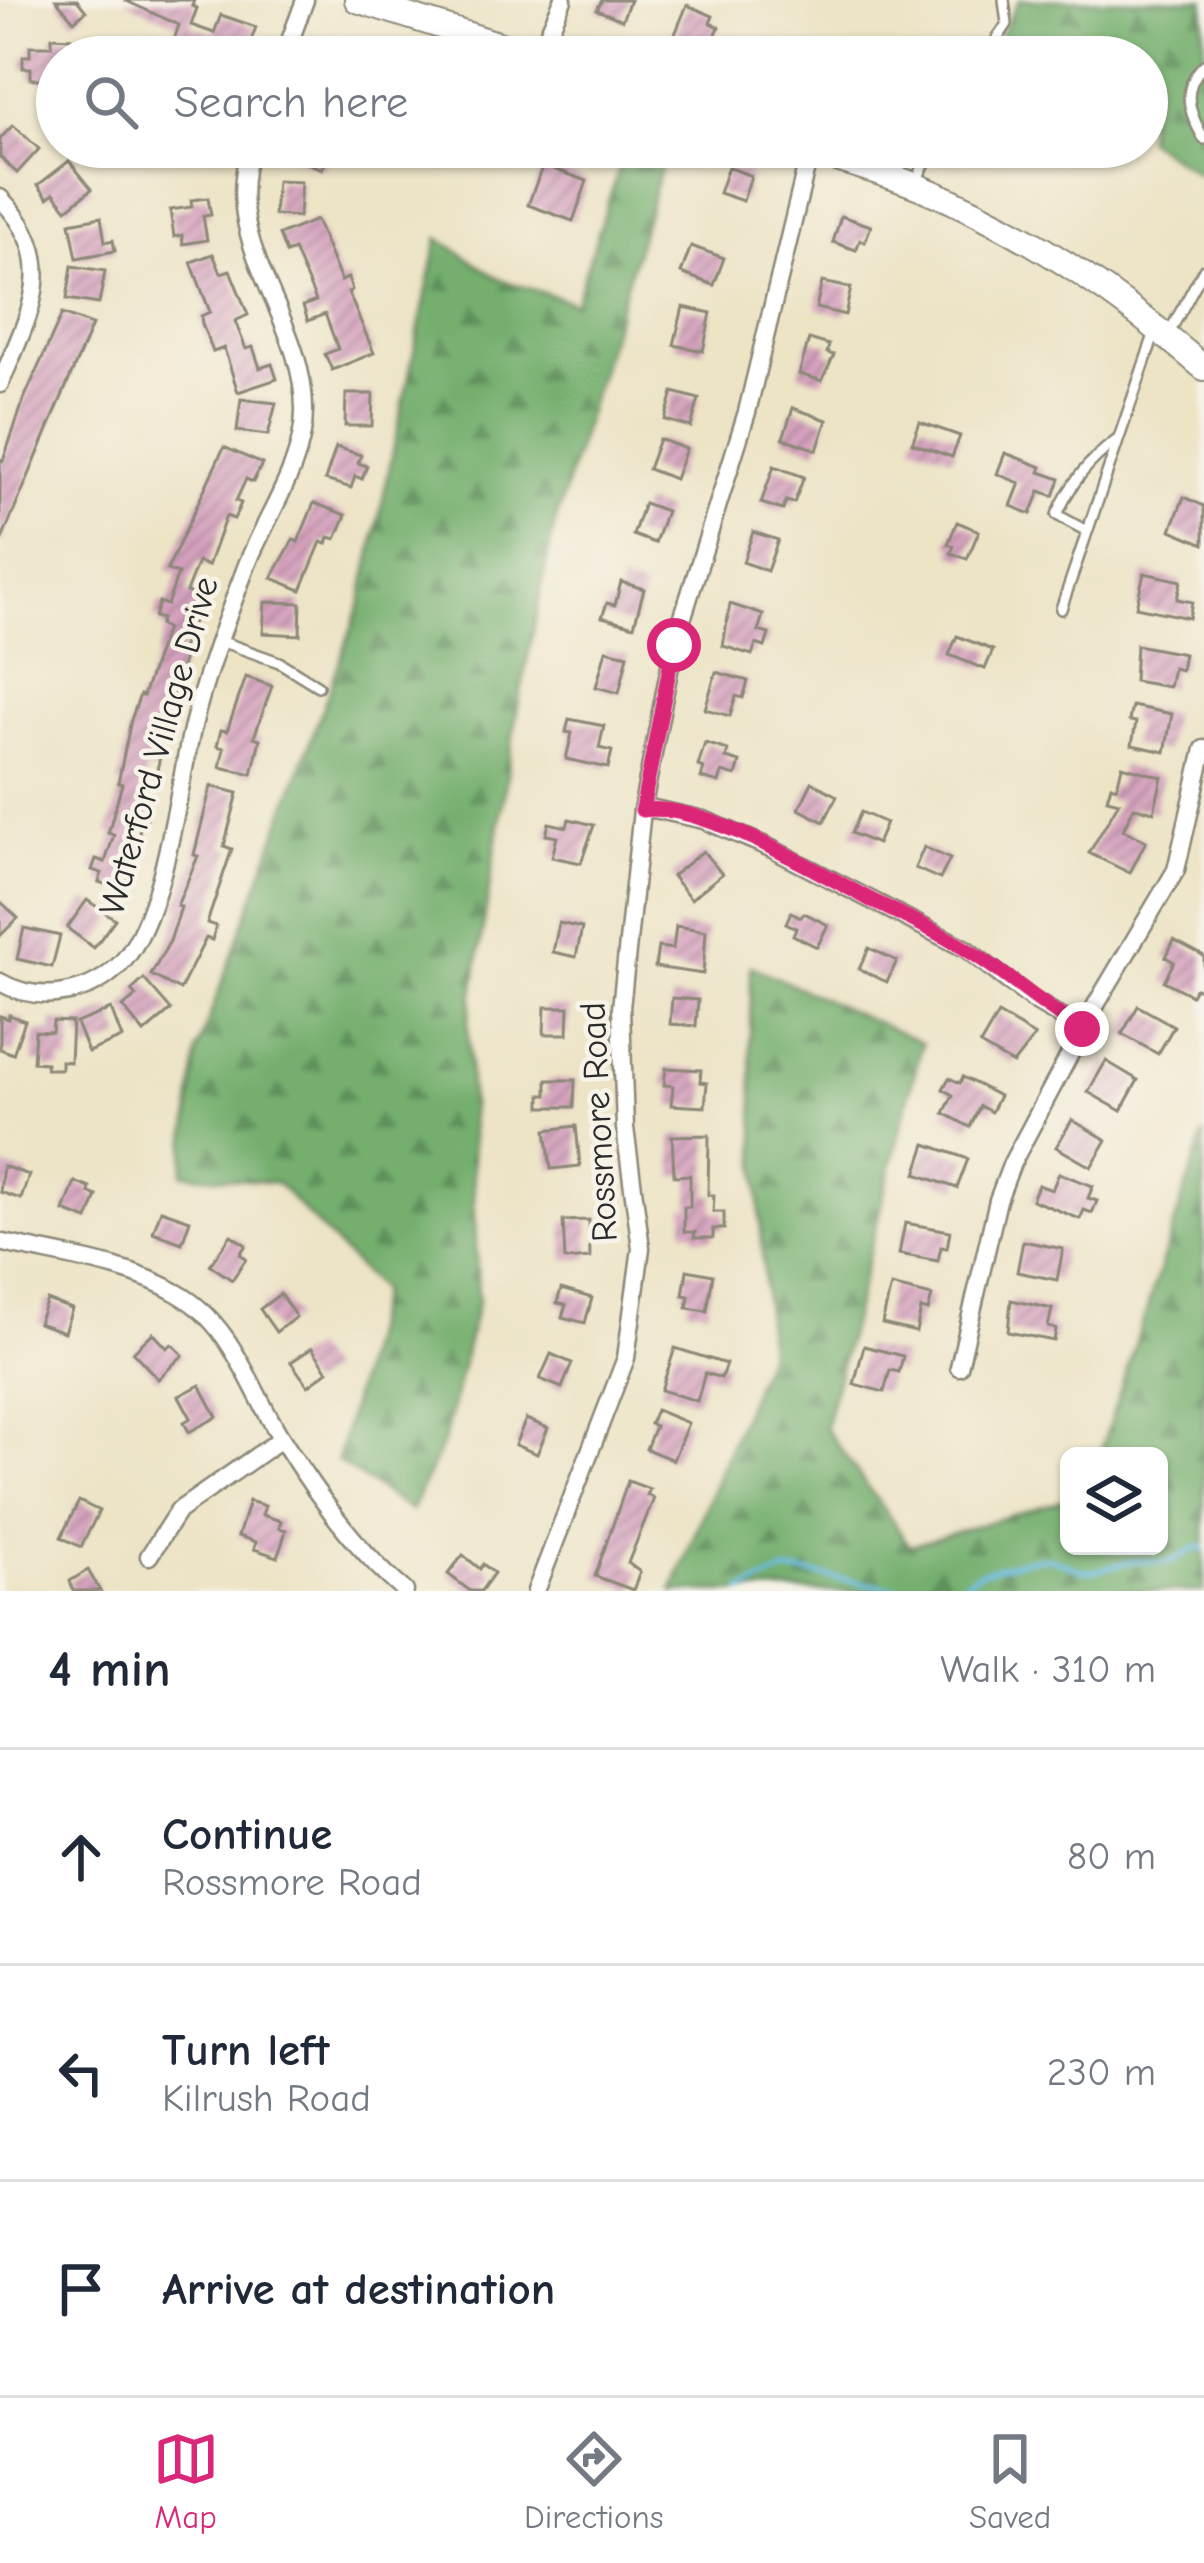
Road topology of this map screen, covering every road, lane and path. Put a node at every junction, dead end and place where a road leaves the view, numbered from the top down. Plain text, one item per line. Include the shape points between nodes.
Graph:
1 (304, 0) edge
2 (357, 0) edge
3 (563, 0) edge
4 (1004, 0) edge
5 (291, 36) edge
6 (472, 36) edge
7 (548, 36) edge
8 (999, 36) edge
9 (1204, 65) edge
10 (1204, 139) edge
11 (244, 168) edge
12 (800, 168) edge
13 (862, 168) edge
14 (922, 168) edge
15 (914, 185) junction
16 (0, 198) edge
17 (1204, 269) edge
18 (1162, 332) junction
19 (1204, 368) edge
20 (0, 383) edge
21 (1116, 441) junction
22 (1085, 530) junction
23 (1061, 609) dead end
24 (220, 640) junction
25 (318, 686) dead end
26 (1204, 749) edge
27 (642, 810) junction
28 (0, 982) edge
29 (1082, 1029) junction
30 (0, 1242) edge
31 (959, 1366) dead end
32 (281, 1439) junction
33 (149, 1556) dead end
34 (405, 1591) edge
35 (536, 1591) edge

1 - 5 street
2 - 6 street
3 - 7 street
4 - 8 lane via 1007,24
9 - 10 lane via 1188,90
11 - 24 street, Waterford Village Drive via 249,242 296,359 304,410 298,449
12 - 27 street, Rossmore Road via 747,412 674,645
13 - 15 street
14 - 15 lane
15 - 18 street via 1034,243
16 - 20 street via 28,232 37,271 32,306
17 - 18 lane
18 - 19 street
18 - 21 lane
21 - 22 lane
21 - 22 lane via 1069,488 1057,515
22 - 23 lane
24 - 25 lane
24 - 28 street, Waterford Village Drive via 135,944 109,975 73,992 31,993
26 - 29 street via 1176,870
27 - 29 street via 704,820 768,847 966,949
27 - 35 street, Rossmore Road via 621,1008 641,1248 626,1358
29 - 31 street via 998,1200
30 - 32 street via 176,1292 208,1315 233,1348
32 - 33 street via 178,1511
32 - 34 street via 382,1573

